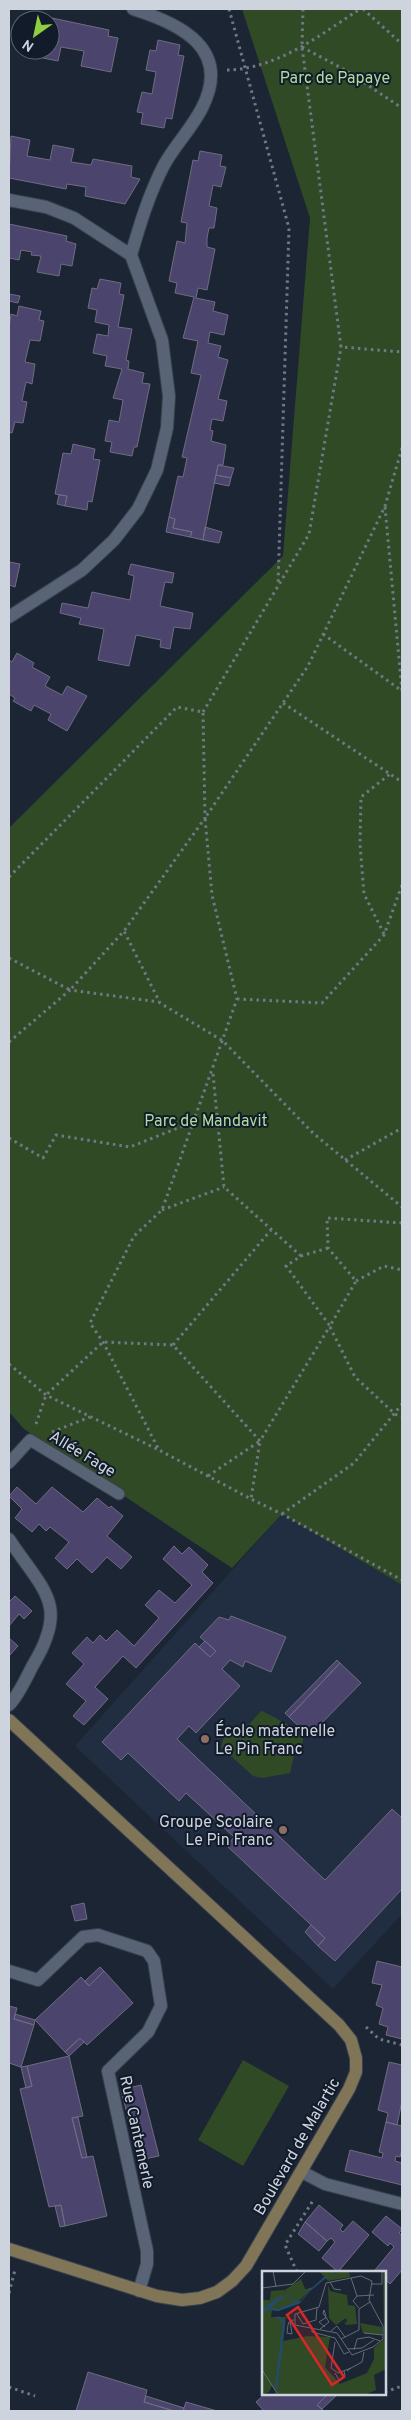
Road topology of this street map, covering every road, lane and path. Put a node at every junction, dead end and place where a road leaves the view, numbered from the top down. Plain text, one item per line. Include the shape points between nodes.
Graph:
1 (133, 9) edge
2 (229, 9) edge
3 (303, 9) edge
4 (362, 9) edge
5 (402, 44) edge
6 (302, 47) junction
7 (247, 70) junction
8 (212, 71) junction
9 (402, 108) edge
10 (9, 200) edge
11 (131, 255) junction
12 (341, 347) junction
13 (402, 352) edge
14 (402, 448) edge
15 (385, 506) junction
16 (278, 585) junction
17 (9, 617) edge
18 (323, 634) junction
19 (402, 691) edge
20 (283, 703) junction
21 (204, 712) junction
22 (390, 774) junction
23 (402, 782) edge
24 (205, 818) junction
25 (9, 877) edge
26 (402, 885) edge
27 (124, 931) junction
28 (384, 935) junction
29 (9, 958) edge
30 (70, 990) junction
31 (237, 999) junction
32 (160, 1002) junction
33 (223, 1041) junction
34 (9, 1042) edge
35 (212, 1071) junction
36 (194, 1122) junction
37 (402, 1128) edge
38 (9, 1138) edge
39 (345, 1160) junction
40 (224, 1187) junction
41 (402, 1207) edge
42 (162, 1210) junction
43 (402, 1223) edge
44 (271, 1230) junction
45 (328, 1248) junction
46 (301, 1256) junction
47 (402, 1270) edge
48 (356, 1281) junction
49 (330, 1326) junction
50 (103, 1342) junction
51 (173, 1344) junction
52 (9, 1364) edge
53 (46, 1395) junction
54 (402, 1404) edge
55 (394, 1414) junction
56 (90, 1417) junction
57 (402, 1417) edge
58 (30, 1440) junction
59 (260, 1441) junction
60 (159, 1450) junction
61 (9, 1463) edge
62 (208, 1476) junction
63 (119, 1494) dead end
64 (251, 1499) junction
65 (282, 1514) junction
66 (9, 1539) edge
67 (402, 1580) edge
68 (9, 1704) edge
69 (9, 1720) edge
70 (9, 1970) edge
71 (302, 2172) junction
72 (325, 2184) junction
73 (402, 2204) edge
74 (13, 2250) edge
75 (297, 2271) edge
76 (140, 2291) junction
77 (9, 2293) edge
78 (402, 2386) edge
79 (9, 2387) edge
80 (386, 2392) edge
81 (35, 2396) dead end

1 - 8 street via 159,17 194,38 206,54
2 - 7 path
3 - 6 path
4 - 5 path
4 - 6 path
6 - 7 path
6 - 9 path via 345,70
6 - 12 path
7 - 8 path
7 - 16 path via 289,228
8 - 11 street via 202,108 165,164 143,213
10 - 11 street via 46,207 74,218
11 - 17 street via 162,340 169,396 167,428 156,470 138,509 114,540 82,570
12 - 13 path
12 - 16 path via 309,534
14 - 15 path
15 - 18 path
15 - 19 path
16 - 21 path
18 - 19 path
18 - 20 path via 308,666
20 - 22 path
20 - 24 path
21 - 24 path
21 - 25 path via 177,707
22 - 23 path
22 - 28 path via 361,797 364,894
24 - 27 path
24 - 31 path via 212,895
26 - 28 path
27 - 30 path
27 - 32 path
28 - 31 path via 322,1003
29 - 30 path
30 - 32 path
30 - 34 path
31 - 33 path
32 - 33 path
33 - 35 path
33 - 39 path via 313,1134
35 - 36 path
35 - 40 path
36 - 38 path via 130,1147 56,1135 43,1158
36 - 42 path
37 - 39 path
39 - 41 path
40 - 42 path
40 - 44 path
42 - 50 path via 134,1236 90,1323
43 - 45 path via 327,1218
44 - 46 path
44 - 51 path
45 - 46 path
45 - 48 path
46 - 49 path via 286,1266
47 - 48 path via 384,1266
48 - 49 path
49 - 55 path via 355,1377
49 - 59 path
50 - 51 path
50 - 53 path
50 - 60 path
51 - 59 path
52 - 53 path
53 - 56 path
53 - 58 path
54 - 55 path
55 - 57 path
55 - 65 path via 354,1463
56 - 58 path
56 - 60 path
58 - 61 lane, Allée Fage
58 - 63 lane, Allée Fage
59 - 62 path
59 - 64 path
60 - 62 path
62 - 64 path
64 - 65 path
65 - 67 path
66 - 68 street via 51,1602 53,1617 47,1643
69 - 71 street, Boulevard de Malartic via 339,2025 351,2040 356,2072
70 - 76 street, Rue Cantemerle via 38,1980 83,1936 98,1935 147,1951 154,1960 161,2006 148,2032 108,2071 147,2251
71 - 72 street
71 - 76 street, Boulevard de Malartic via 246,2266 232,2281 217,2292 182,2300
72 - 73 street
72 - 75 path via 286,2245
74 - 76 street, Boulevard de Malartic
74 - 77 path via 14,2280
78 - 80 path
79 - 81 path

